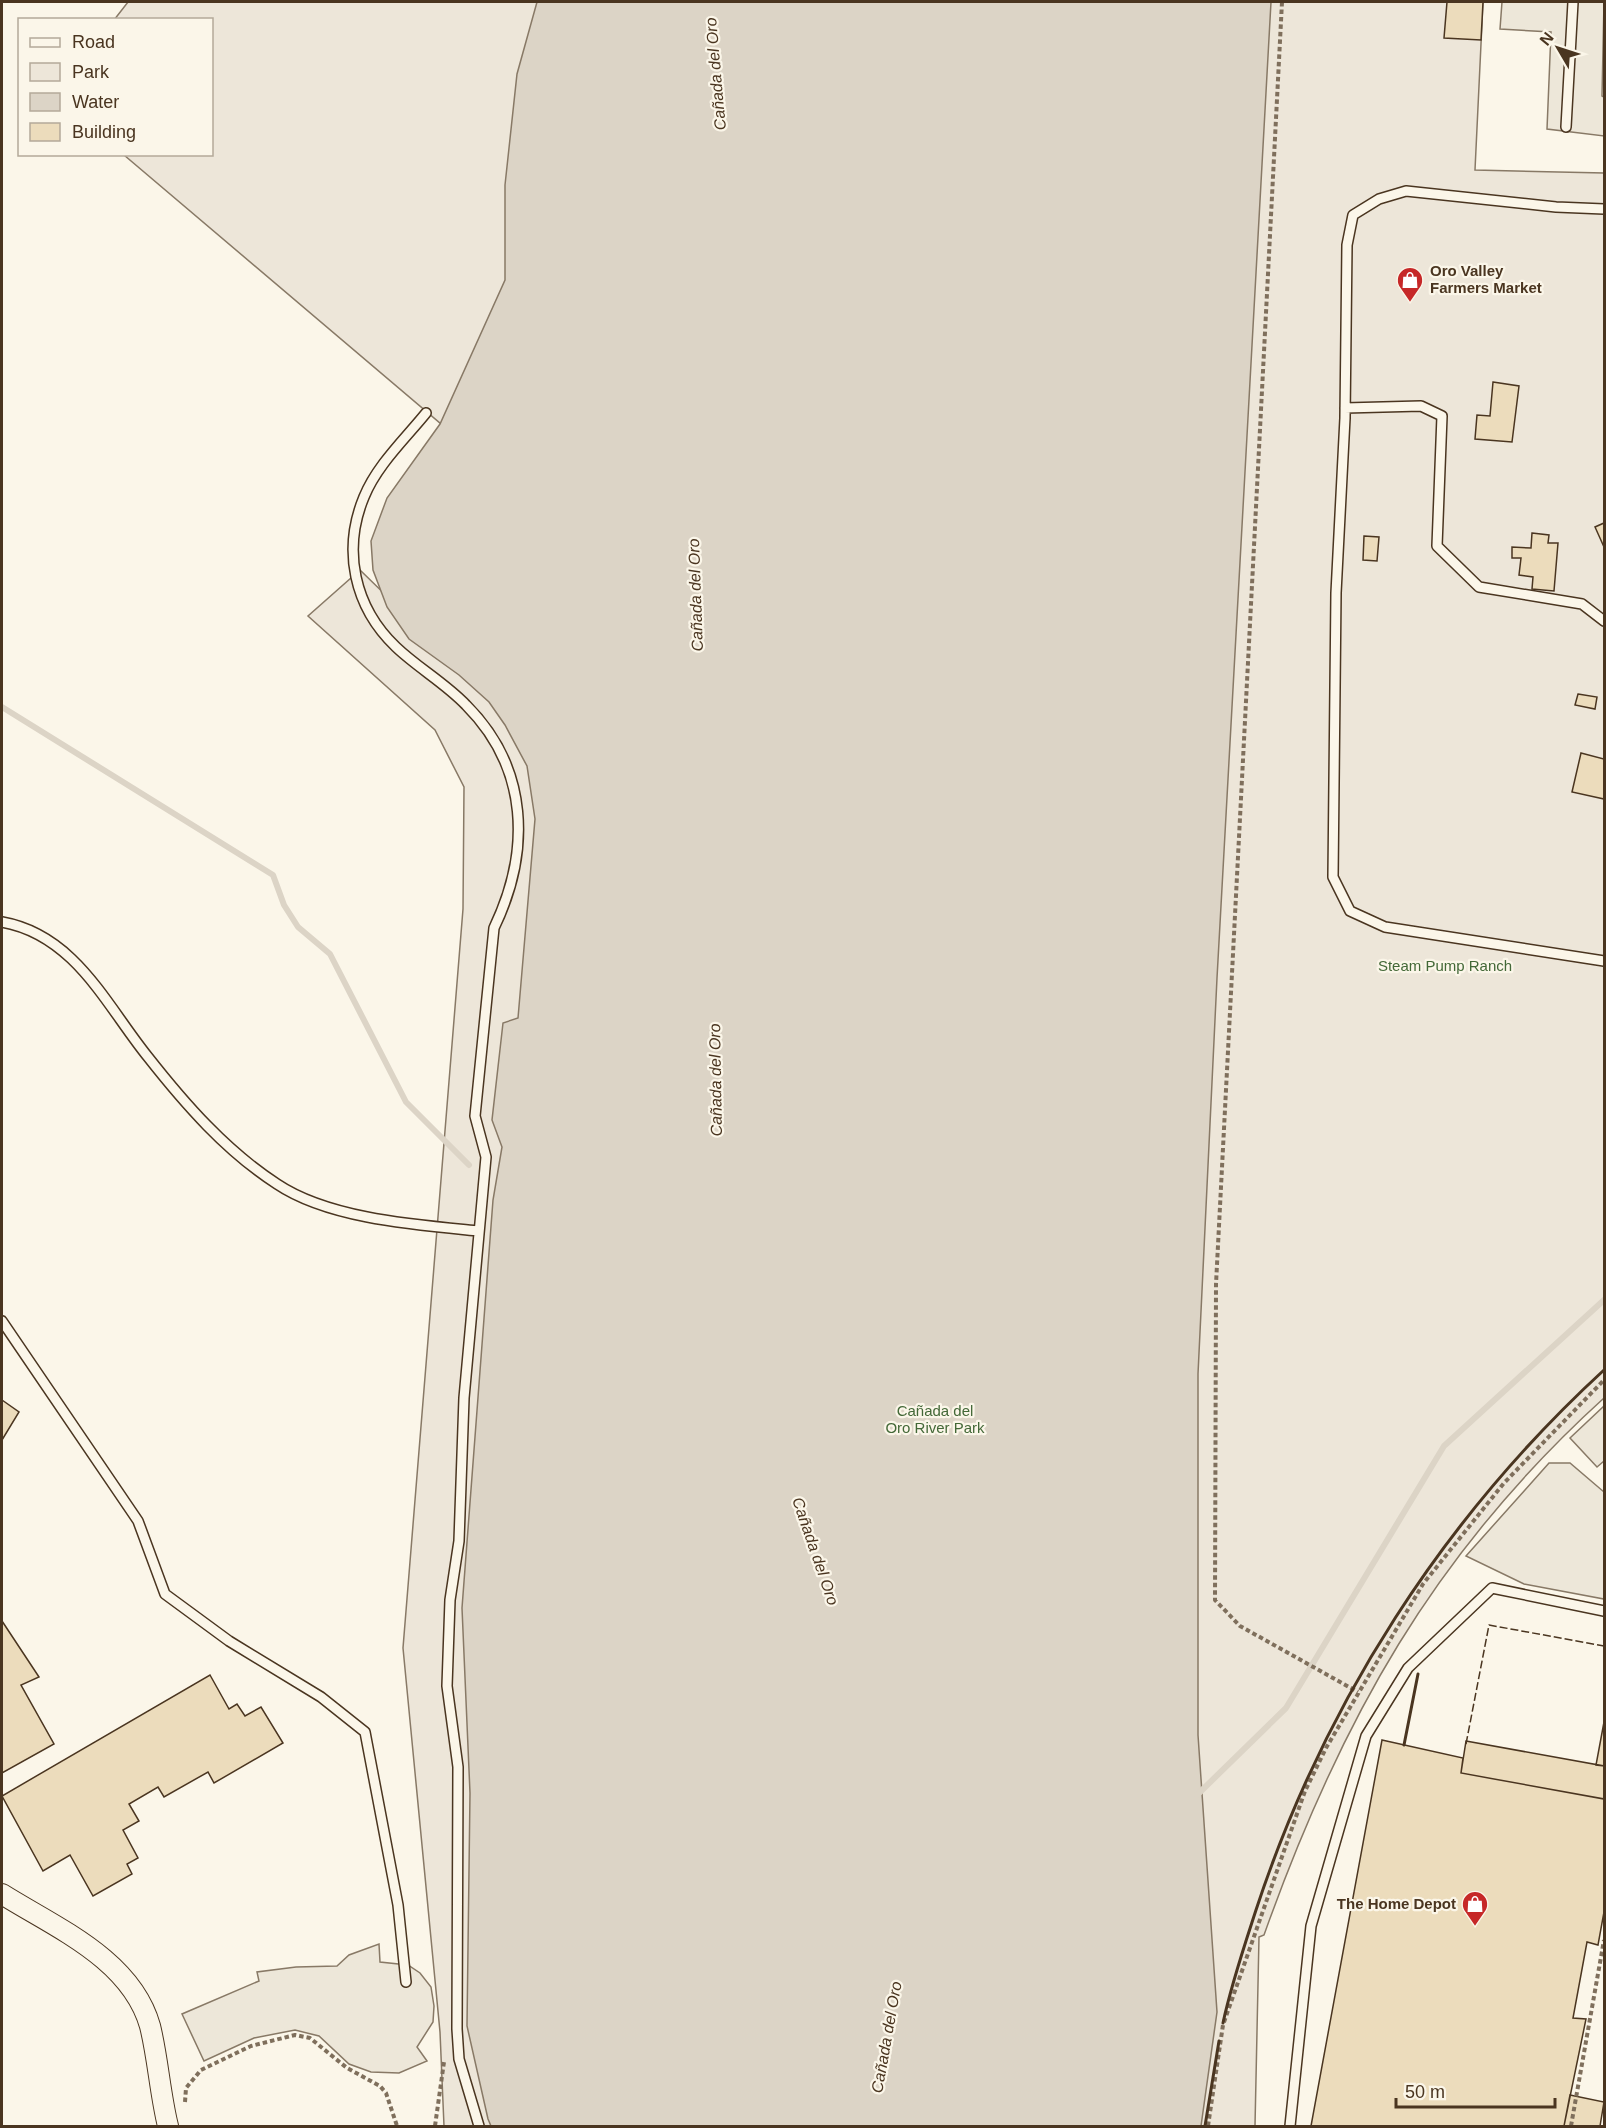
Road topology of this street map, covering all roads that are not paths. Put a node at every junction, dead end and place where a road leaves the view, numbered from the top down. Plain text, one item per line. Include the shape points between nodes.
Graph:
1 (1573, 2) edge
2 (1566, 127) dead end
3 (1605, 209) edge
4 (1345, 408) junction
5 (426, 413) dead end
6 (1605, 621) edge
7 (2, 922) edge
8 (1605, 961) edge
9 (479, 1231) junction
10 (2, 1321) edge
11 (1605, 1611) edge
12 (2, 1894) edge
13 (406, 1982) dead end
14 (159, 2090) junction
15 (153, 2127) edge
16 (168, 2127) edge
17 (478, 2127) edge
18 (1290, 2127) edge

1 - 2 lane
3 - 4 lane via 1406,191 1379,199 1353,215 1347,245
4 - 6 lane via 1421,406 1442,416 1437,546 1479,587 1582,604
4 - 8 lane via 1336,593 1333,877 1350,911 1385,927
5 - 9 lane via 381,467 364,495 356,522 352,563 357,585 379,627 482,723 507,765 516,793 519,818 514,877 494,928 475,1116 486,1157
7 - 9 lane via 49,941 80,965 148,1057 225,1145 278,1186 325,1207
9 - 17 lane via 464,1398 459,1541 449,1620 447,1686 458,1767 459,2059
10 - 13 lane via 138,1521 165,1594 229,1641 321,1697 365,1732 398,1905
11 - 18 lane via 1492,1588 1408,1668 1366,1736 1311,1926
12 - 14 street via 96,1952 118,1972 136,1997 149,2026
14 - 15 street
14 - 16 street

